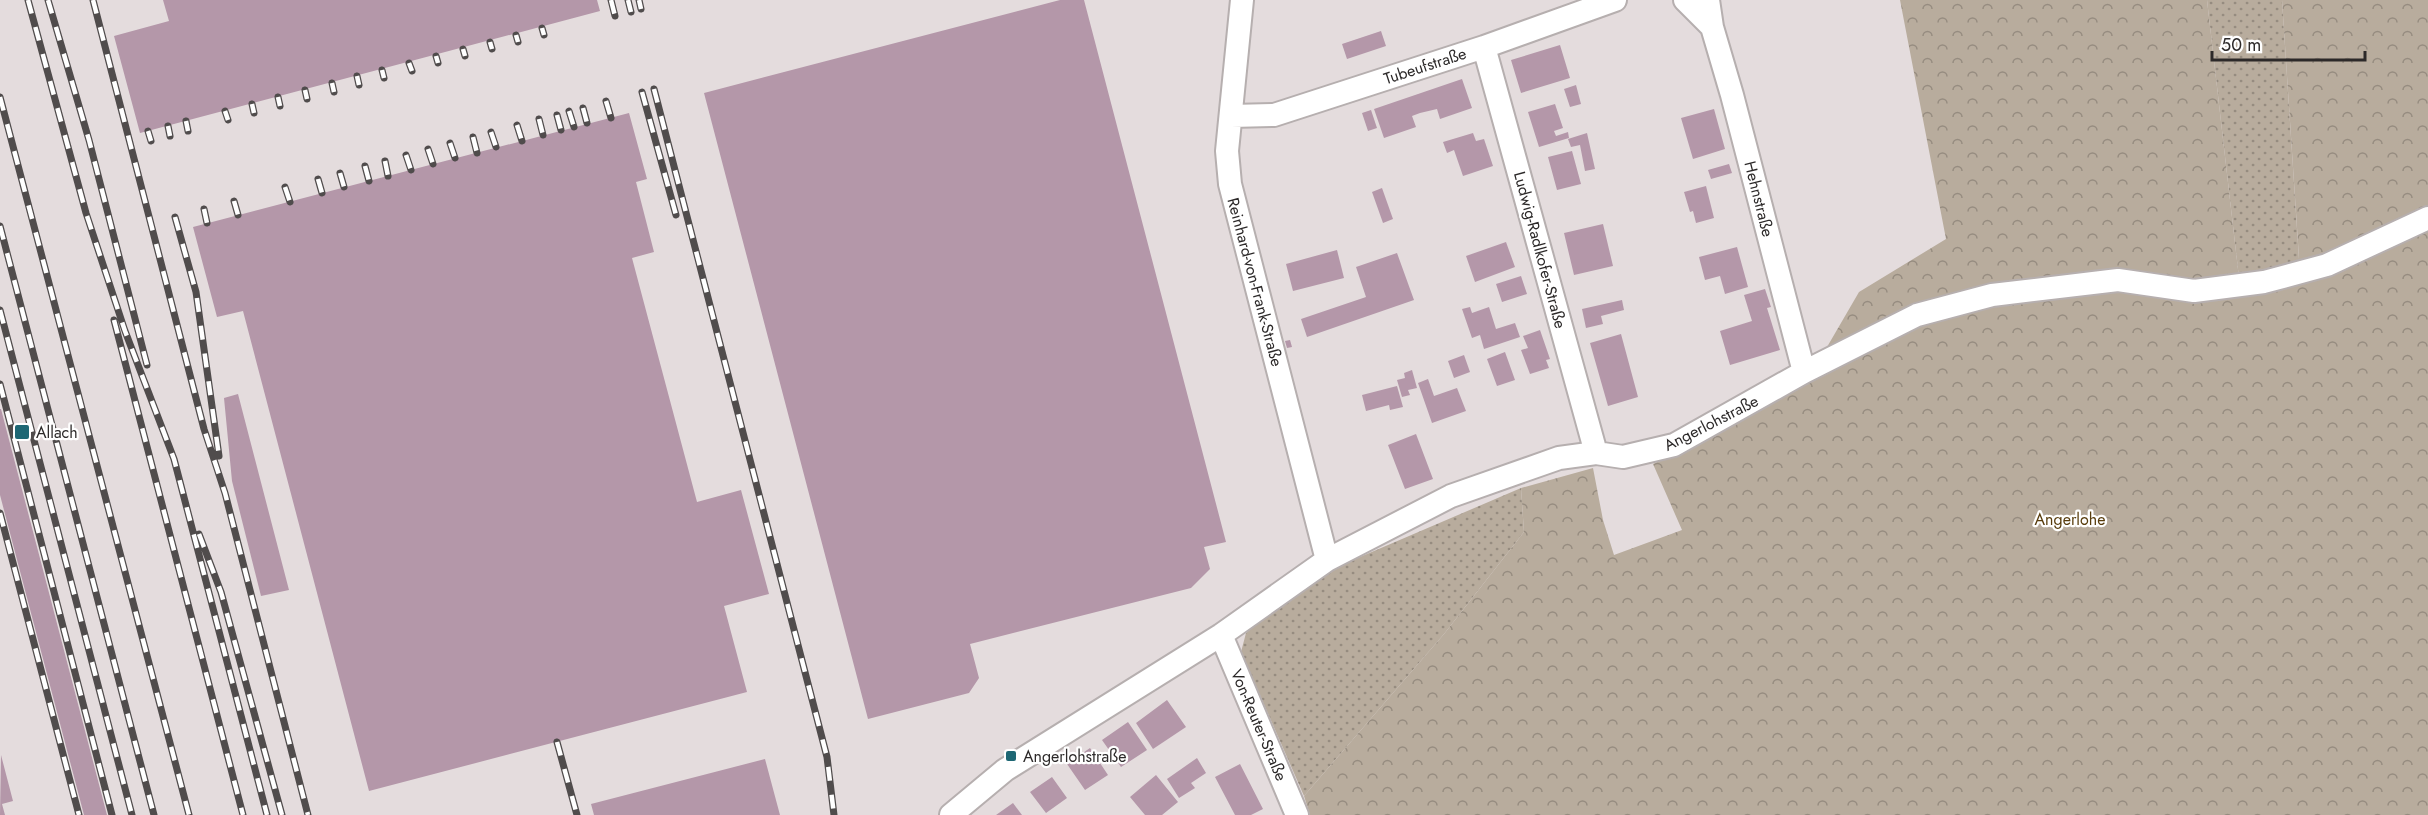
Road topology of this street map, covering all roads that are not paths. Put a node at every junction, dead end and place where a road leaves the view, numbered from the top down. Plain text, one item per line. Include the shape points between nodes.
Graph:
1 (1242, 0) edge
2 (1615, 0) edge
3 (1685, 0) edge
4 (1708, 0) edge
5 (1712, 27) junction
6 (1484, 47) junction
7 (1231, 116) junction
8 (2428, 218) edge
9 (1804, 372) junction
10 (1596, 453) junction
11 (1327, 560) junction
12 (1221, 635) junction
13 (951, 815) edge
14 (1297, 815) edge

1 - 7 street, Reinhard-von-Frank-Straße
2 - 6 street, Tubeufstraße
3 - 5 street, Hehnstraße
4 - 5 street, Hehnstraße
5 - 9 street, Hehnstraße
6 - 7 street, Tubeufstraße via 1274,115
6 - 10 street, Ludwig-Radlkofer-Straße
7 - 11 street, Reinhard-von-Frank-Straße via 1227,151 1230,184
8 - 9 street, Angerlohstraße via 2327,265 2264,282 2193,291 2118,280 1992,295 1917,315
9 - 10 street, Angerlohstraße via 1674,445 1623,457
10 - 11 street, Angerlohstraße via 1559,458 1451,496
11 - 12 street, Angerlohstraße
12 - 13 street, Angerlohstraße via 1005,770
12 - 14 street, Von-Reuter-Straße

